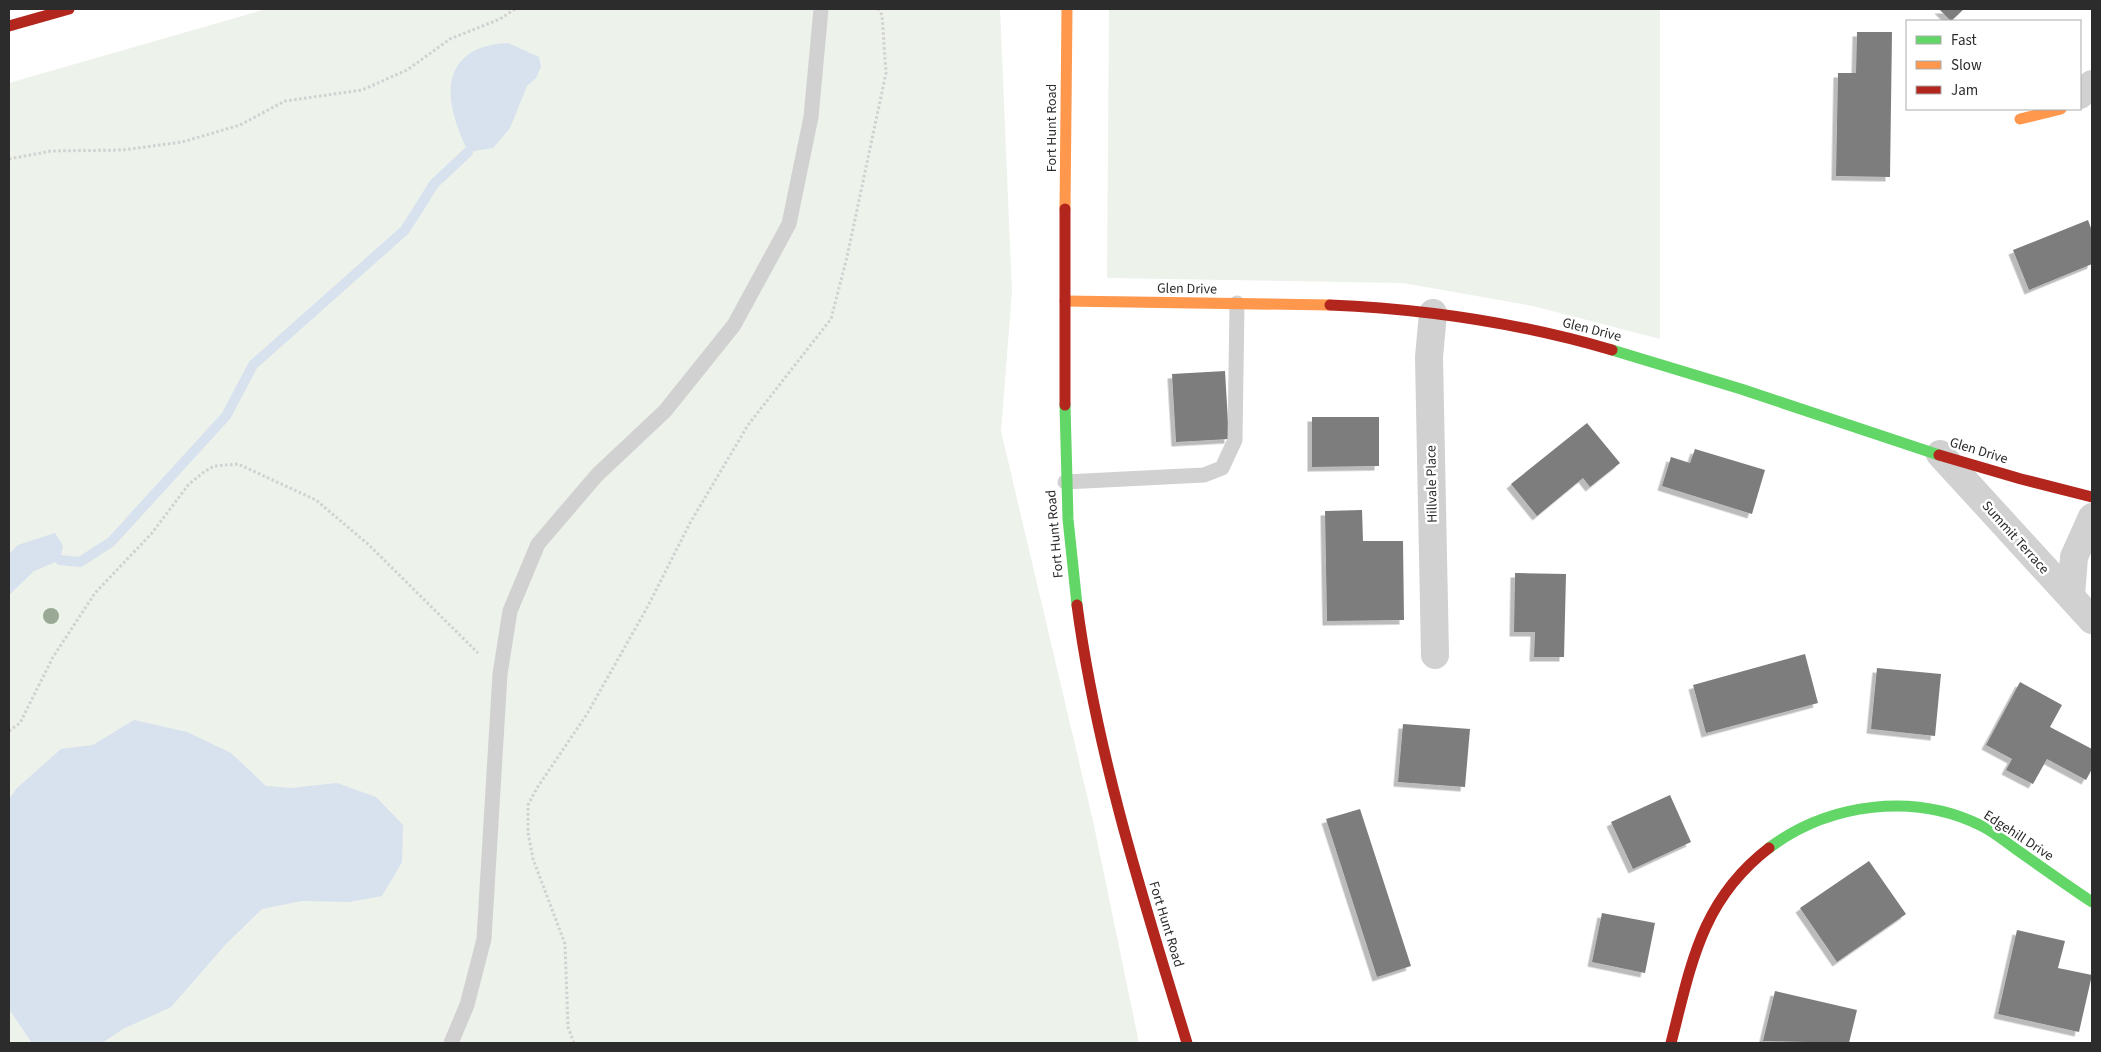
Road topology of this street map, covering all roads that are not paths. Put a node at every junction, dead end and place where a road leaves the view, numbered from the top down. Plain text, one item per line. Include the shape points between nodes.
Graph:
1 (69, 9) edge
2 (821, 9) edge
3 (1067, 9) edge
4 (9, 26) edge
5 (2092, 84) edge
6 (2081, 94) edge
7 (2057, 110) edge
8 (2020, 119) dead end
9 (1065, 301) junction
10 (1237, 303) junction
11 (1432, 313) junction
12 (1940, 454) junction
13 (1065, 482) junction
14 (2092, 497) edge
15 (2092, 517) edge
16 (2070, 596) junction
17 (2092, 620) edge
18 (1434, 655) dead end
19 (2092, 902) edge
20 (451, 1043) edge
21 (1187, 1043) edge
22 (1671, 1043) edge

1 - 4 street
2 - 20 lane via 811,117 789,224 734,325 665,411 597,475 538,544 510,611 500,674 484,939 467,1005
3 - 9 street, Fort Hunt Road
5 - 6 street
7 - 8 street
9 - 10 street, Glen Drive
9 - 13 street, Fort Hunt Road
10 - 11 street, Glen Drive via 1355,305
10 - 13 lane via 1235,440 1222,468 1204,475
11 - 12 street, Glen Drive via 1529,329 1634,356
11 - 18 street, Hillvale Place via 1429,357
12 - 14 street, Glen Drive
12 - 16 street, Summit Terrace
13 - 21 street, Fort Hunt Road via 1073,580 1110,777 1139,887
15 - 16 street via 2074,557
16 - 17 street, Summit Terrace
19 - 22 street, Edgehill Drive via 1993,833 1940,811 1906,805 1866,806 1826,815 1765,849 1743,869 1721,897 1695,951

